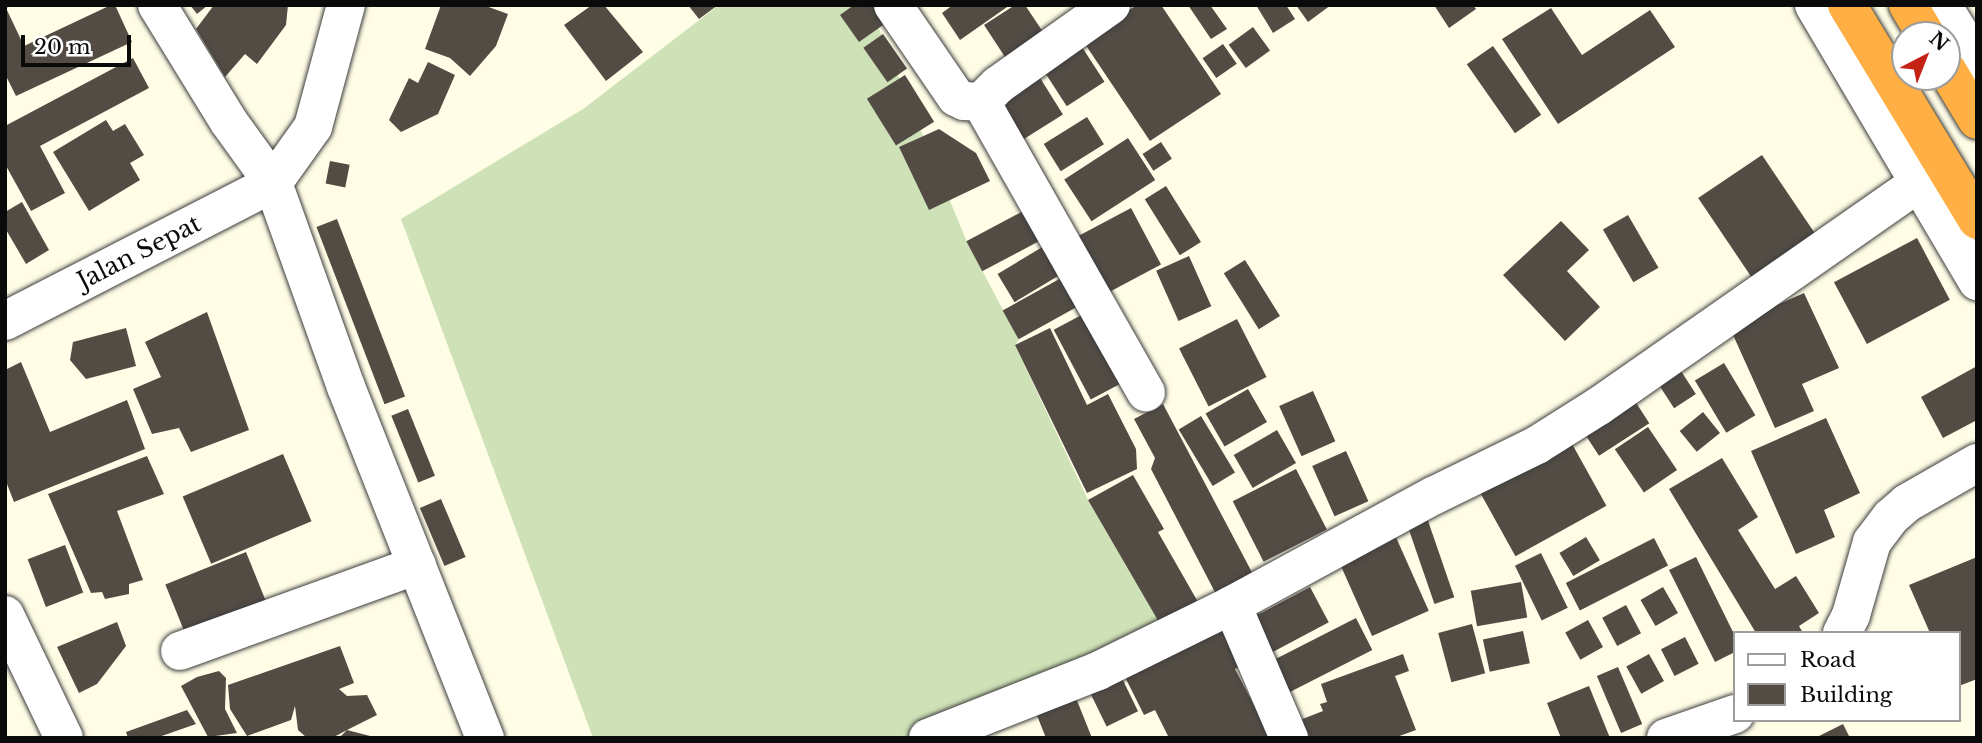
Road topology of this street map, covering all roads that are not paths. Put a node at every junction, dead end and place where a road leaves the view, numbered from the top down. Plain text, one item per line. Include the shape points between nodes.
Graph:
1 (157, 5) edge
2 (345, 5) edge
3 (893, 5) edge
4 (1111, 5) edge
5 (1814, 5) edge
6 (1847, 5) edge
7 (1909, 5) edge
8 (1942, 5) edge
9 (1918, 21) edge
10 (1977, 62) edge
11 (1960, 91) edge
12 (981, 102) junction
13 (1977, 120) edge
14 (273, 183) junction
15 (1919, 183) junction
16 (1977, 220) edge
17 (1977, 281) edge
18 (5, 321) edge
19 (1146, 392) dead end
20 (1977, 464) edge
21 (417, 565) junction
22 (1232, 604) junction
23 (5, 615) edge
24 (1843, 631) edge
25 (180, 650) dead end
26 (1734, 714) edge
27 (64, 738) edge
28 (485, 738) edge
29 (928, 738) edge
30 (1289, 738) edge
31 (1666, 738) edge

1 - 14 street via 229,122
2 - 14 street via 313,127
3 - 12 street via 956,97
4 - 12 street
5 - 15 street
6 - 16 highway
7 - 9 highway
8 - 10 street
11 - 13 highway
12 - 19 street
14 - 18 street, Jalan Sepat
14 - 21 street via 346,387
15 - 17 street
15 - 22 street via 1537,445
20 - 24 street via 1907,503 1892,517 1872,542
21 - 25 street
21 - 28 street
22 - 29 street via 1098,671
22 - 30 street
23 - 27 street
26 - 31 street

